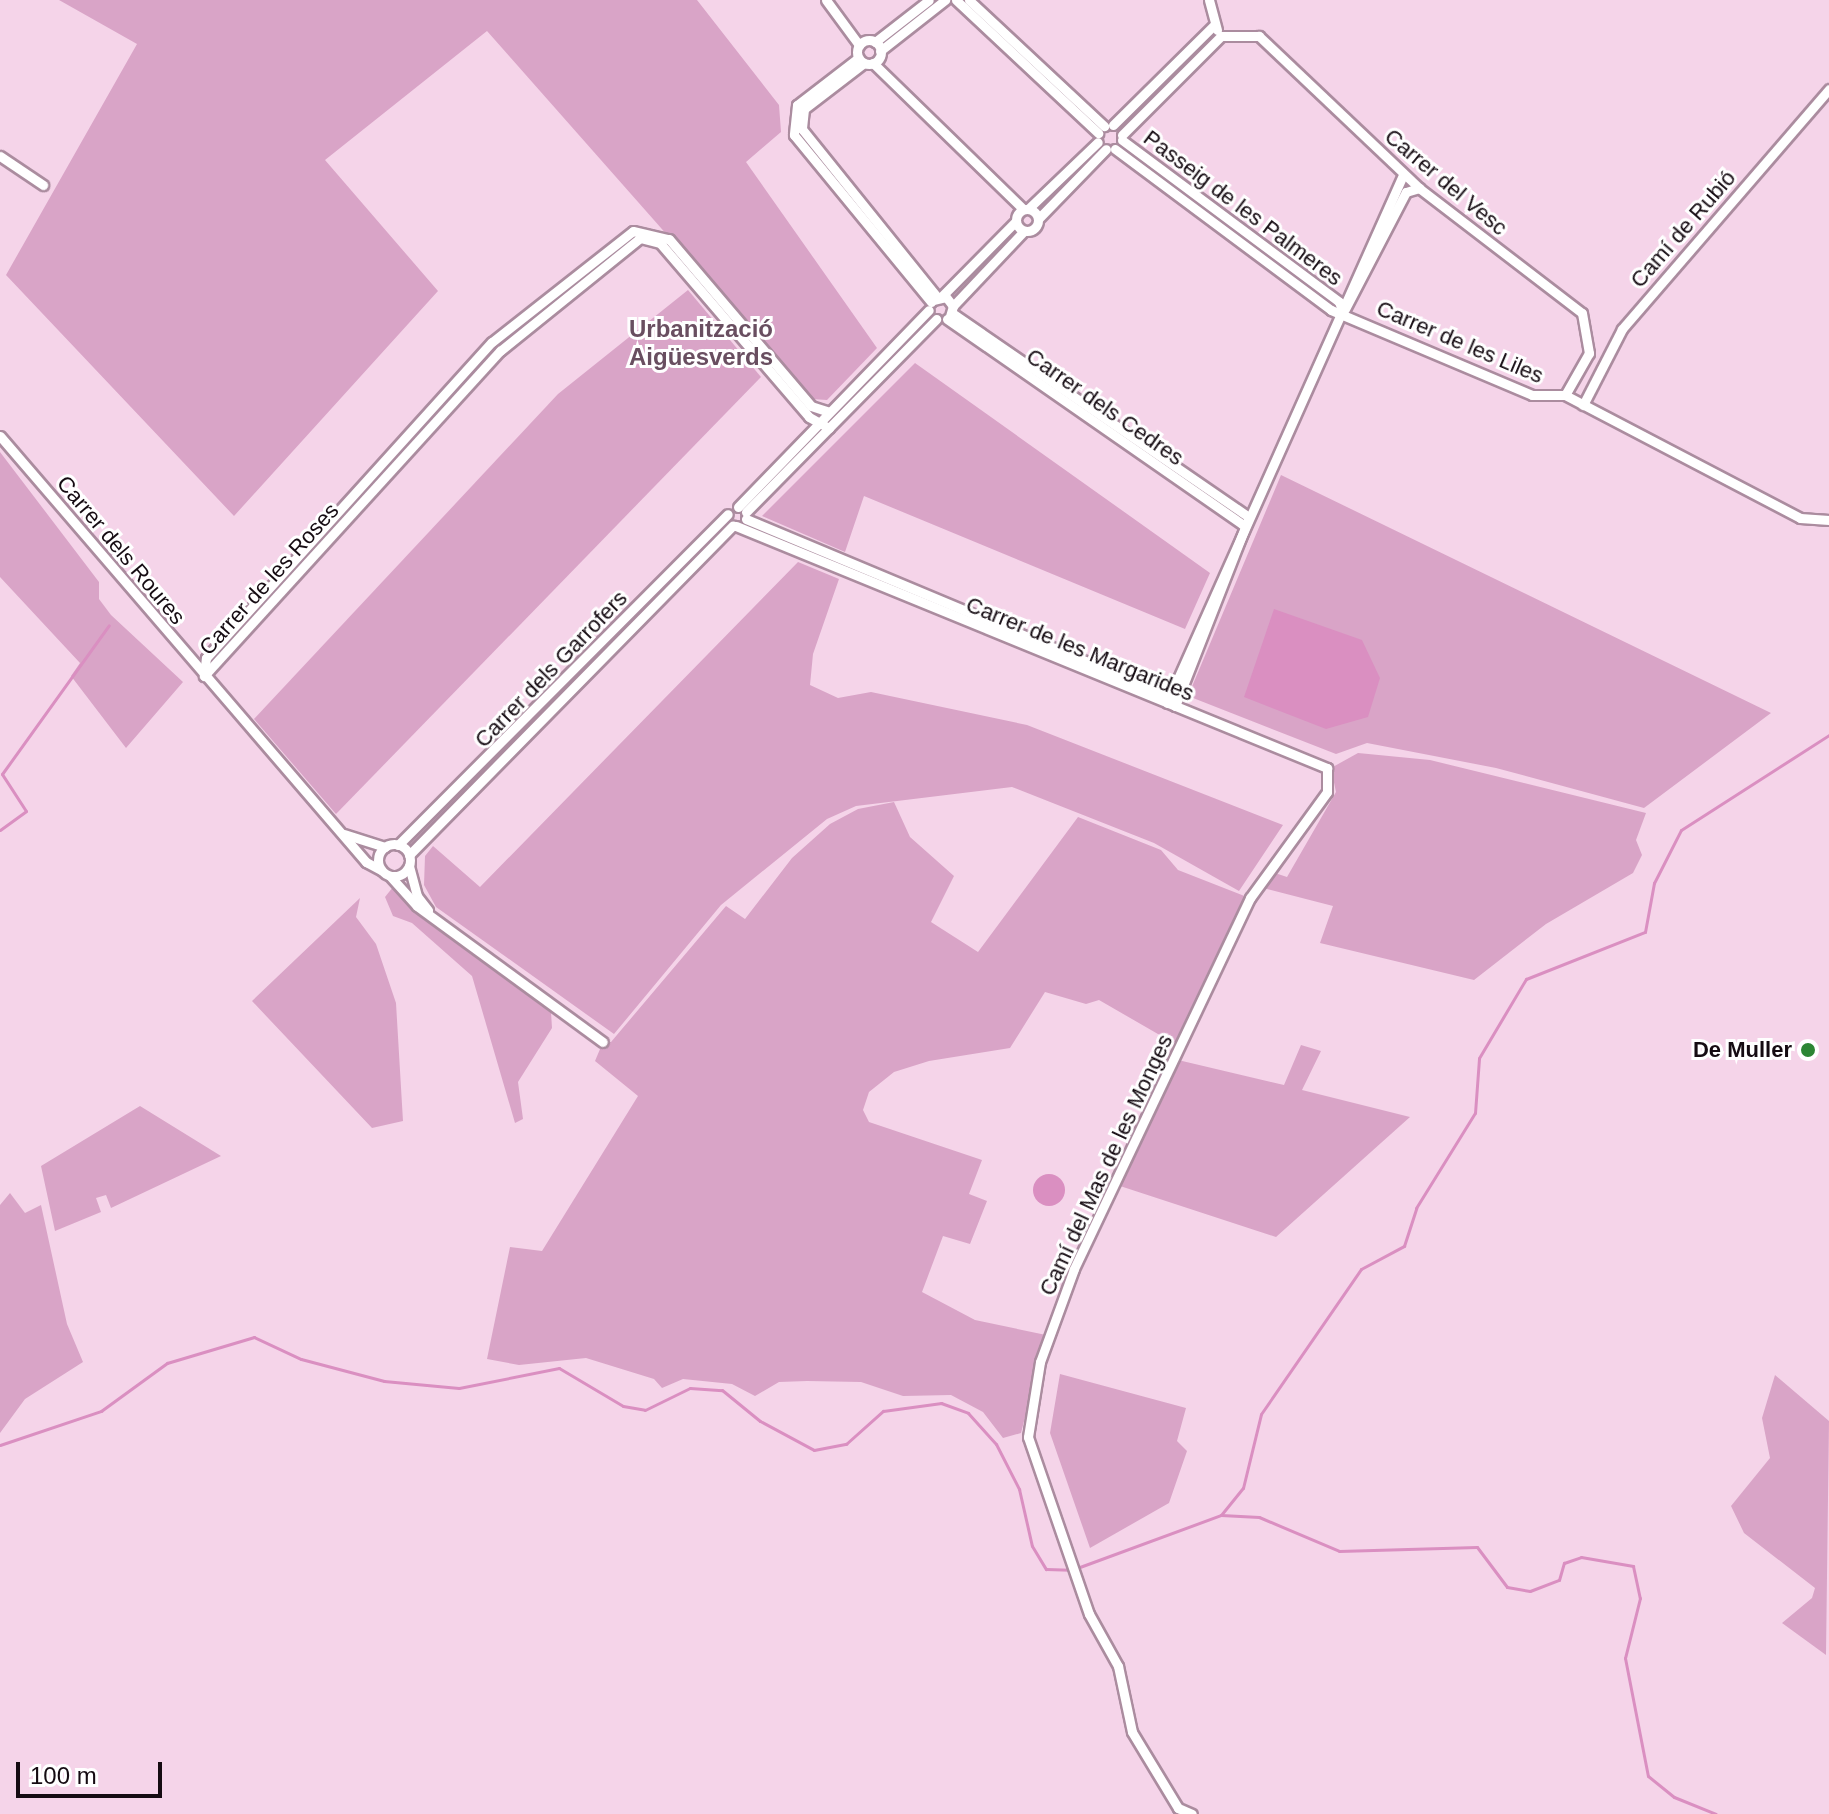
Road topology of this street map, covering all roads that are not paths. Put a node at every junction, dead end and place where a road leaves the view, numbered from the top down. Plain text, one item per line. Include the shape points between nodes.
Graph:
1 (826, 0) edge
2 (929, 0) edge
3 (945, 0) edge
4 (956, 0) edge
5 (969, 0) edge
6 (1209, 0) edge
7 (1214, 25) junction
8 (1221, 36) junction
9 (859, 45) junction
10 (872, 55) junction
11 (1829, 89) edge
12 (1110, 137) junction
13 (0, 156) edge
14 (1403, 175) junction
15 (43, 185) dead end
16 (1419, 188) junction
17 (1002, 194) junction
18 (1026, 209) junction
19 (1039, 218) junction
20 (1016, 220) junction
21 (1024, 231) junction
22 (935, 305) junction
23 (951, 312) junction
24 (1343, 312) junction
25 (1565, 395) junction
26 (1583, 405) junction
27 (829, 412) junction
28 (824, 425) junction
29 (0, 436) edge
30 (743, 513) junction
31 (728, 514) junction
32 (1829, 520) edge
33 (1246, 521) junction
34 (734, 525) junction
35 (204, 676) junction
36 (1171, 701) junction
37 (341, 832) junction
38 (398, 845) junction
39 (385, 847) junction
40 (1289, 850) joint
41 (409, 860) junction
42 (386, 873) junction
43 (432, 916) junction
44 (603, 1042) dead end
45 (1192, 1814) edge

1 - 9 street
2 - 10 street
3 - 10 street
4 - 12 street, Passeig de les Palmeres
5 - 12 street, Passeig de les Palmeres
6 - 7 street
7 - 8 street
7 - 12 street
8 - 12 street
8 - 14 street, Carrer del Vesc via 1259,36
9 - 10 street
9 - 10 street
10 - 17 street
10 - 22 street via 797,105 796,119
11 - 26 street, Camí de Rubió via 1622,329
12 - 18 street
12 - 19 street
12 - 24 street, Passeig de les Palmeres via 1339,302
13 - 15 street
14 - 16 street, Carrer del Vesc
14 - 24 street
16 - 24 street via 1406,192
16 - 25 street, Carrer del Vesc via 1582,313 1589,353
17 - 18 street
17 - 20 street
18 - 19 street
18 - 20 street
19 - 21 street via 1035,228
20 - 21 street
20 - 22 street
21 - 23 street
22 - 23 street, Carrer dels Cedres
22 - 23 street
22 - 27 street
22 - 28 street
23 - 33 street, Carrer dels Cedres
24 - 25 street, Carrer de les Liles via 1532,395
24 - 33 street
25 - 26 street
26 - 32 street via 1800,518
27 - 28 street
27 - 35 street, Carrer de les Roses via 811,406 669,239 633,231 492,342 206,658
28 - 30 street
28 - 35 street, Carrer de les Roses via 809,417 660,243 640,238 500,351
29 - 35 street, Carrer dels Roures
30 - 31 street, Carrer dels Garrofers
30 - 34 street, Carrer dels Garrofers
30 - 36 street, Carrer de les Margarides
31 - 34 street
31 - 38 street, Carrer dels Garrofers
33 - 36 street
34 - 36 street, Carrer de les Margarides
34 - 41 street, Carrer dels Garrofers
35 - 37 street, Carrer dels Roures
36 - 40 street, Carrer de les Margarides via 1327,768 1327,792
37 - 39 street, Carrer dels Roures
37 - 42 street, Carrer dels Roures
38 - 39 street
38 - 41 street
39 - 42 street
40 - 45 street, Camí del Mas de les Monges via 1250,898 1074,1269 1040,1362 1028,1437 1089,1614 1118,1666 1132,1732 1178,1808
41 - 42 street, Carrer dels Garrofers
41 - 43 street, Carrer dels Roures via 417,896
42 - 43 street, Carrer dels Roures
43 - 44 street, Carrer dels Roures

